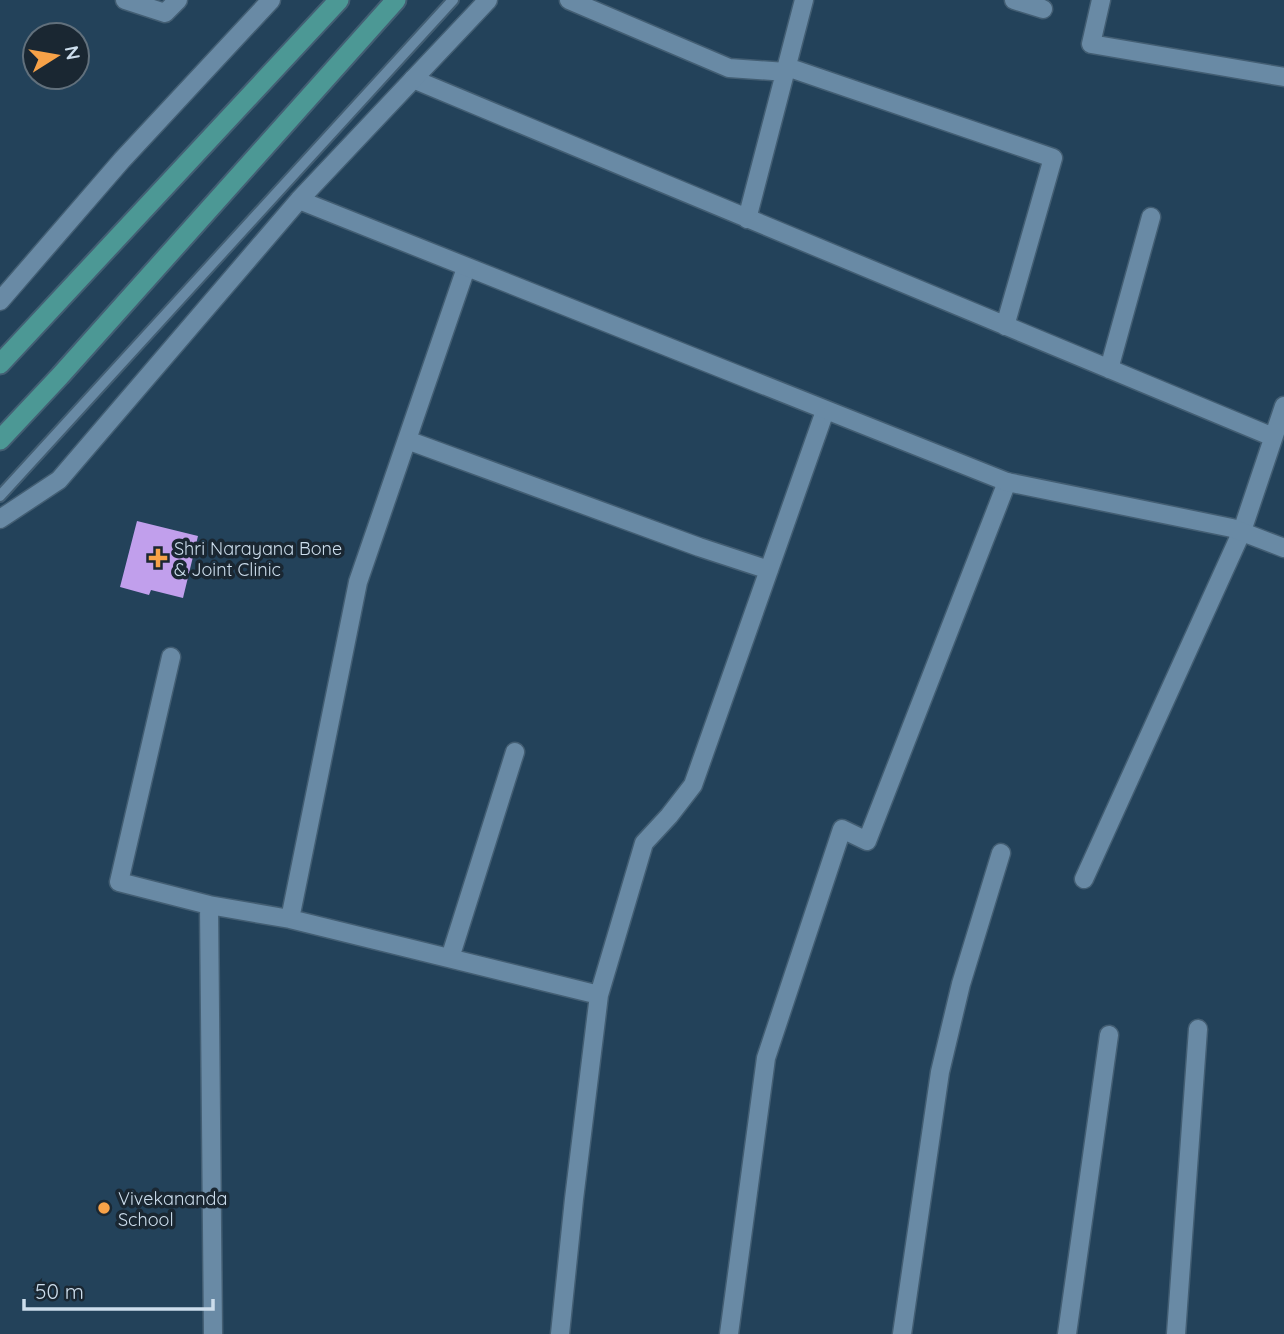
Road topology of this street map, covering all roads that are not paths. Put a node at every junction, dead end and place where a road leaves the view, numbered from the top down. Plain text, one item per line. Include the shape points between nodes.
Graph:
1 (125, 0) edge
2 (178, 0) edge
3 (271, 0) edge
4 (339, 0) edge
5 (396, 0) edge
6 (453, 0) edge
7 (488, 0) edge
8 (569, 0) edge
9 (804, 0) edge
10 (1014, 0) edge
11 (1101, 0) edge
12 (1043, 9) dead end
13 (787, 69) junction
14 (1284, 77) edge
15 (413, 79) junction
16 (299, 200) junction
17 (1150, 217) dead end
18 (747, 219) junction
19 (466, 268) junction
20 (0, 301) edge
21 (1005, 326) junction
22 (0, 364) edge
23 (1109, 369) junction
24 (1284, 406) edge
25 (825, 411) junction
26 (1273, 437) junction
27 (0, 440) edge
28 (407, 440) junction
29 (1007, 482) junction
30 (0, 495) edge
31 (0, 519) edge
32 (1242, 531) junction
33 (1284, 548) edge
34 (769, 570) junction
35 (171, 657) dead end
36 (515, 752) dead end
37 (1001, 853) dead end
38 (1084, 879) dead end
39 (209, 905) junction
40 (290, 919) junction
41 (450, 958) junction
42 (599, 995) junction
43 (1198, 1029) dead end
44 (1109, 1035) dead end
45 (213, 1334) edge
46 (560, 1334) edge
47 (729, 1334) edge
48 (902, 1334) edge
49 (1067, 1334) edge
50 (1176, 1334) edge

1 - 2 street via 165,13
3 - 20 street via 122,160
4 - 22 highway
5 - 27 highway
6 - 30 lane
7 - 15 street
8 - 13 street via 729,68
9 - 13 street
10 - 12 street
11 - 14 street via 1091,44
13 - 18 street
13 - 21 street via 1053,158
15 - 16 street
15 - 18 street
16 - 19 street
16 - 31 street via 59,480
17 - 23 street
18 - 21 street
19 - 25 street
19 - 28 street
21 - 23 street
23 - 26 street
24 - 26 street
25 - 29 street
25 - 34 street
26 - 32 street
28 - 34 street
28 - 40 street via 358,582
29 - 32 street
29 - 47 street via 867,841 842,829 766,1058
32 - 33 street
32 - 38 street
34 - 42 street via 693,785 644,843
35 - 39 street via 119,882
36 - 41 street
37 - 48 street via 940,1072
39 - 40 street
39 - 45 street
40 - 41 street
41 - 42 street
42 - 46 street
43 - 50 street
44 - 49 street

